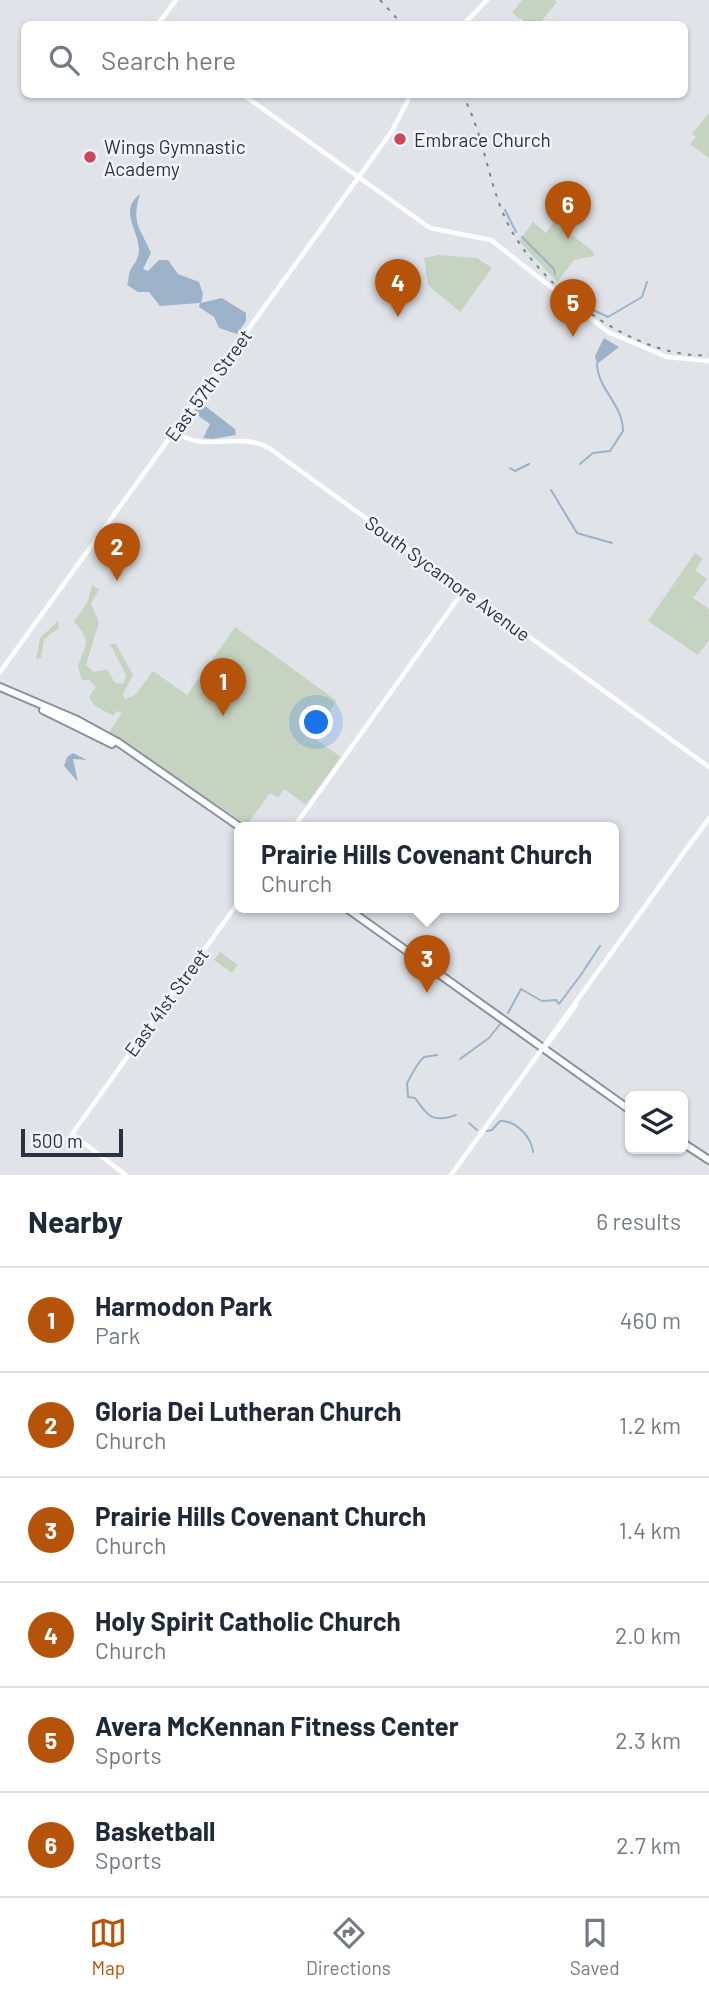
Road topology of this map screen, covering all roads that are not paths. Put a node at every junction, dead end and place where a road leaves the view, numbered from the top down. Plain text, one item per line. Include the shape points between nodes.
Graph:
1 (178, 0) edge
2 (487, 0) edge
3 (162, 21) edge
4 (467, 21) edge
5 (250, 98) edge
6 (408, 98) edge
7 (409, 98) edge
8 (391, 129) junction
9 (383, 145) junction
10 (358, 176) junction
11 (709, 361) edge
12 (174, 431) junction
13 (465, 590) junction
14 (0, 670) edge
15 (0, 689) edge
16 (709, 767) edge
17 (709, 818) edge
18 (298, 822) edge
19 (234, 825) edge
20 (234, 910) edge
21 (354, 913) edge
22 (359, 913) edge
23 (545, 1046) junction
24 (625, 1104) edge
25 (688, 1148) edge
26 (709, 1163) edge
27 (126, 1175) edge
28 (451, 1175) edge

1 - 3 main road
2 - 4 main road
5 - 10 main road
6 - 8 main road, East 57th Street
7 - 9 main road, East 57th Street
8 - 9 main road
8 - 10 main road, East 57th Street
9 - 10 main road, East 57th Street
10 - 11 main road via 430,229 486,238 597,325 627,341 667,357
10 - 12 main road, East 57th Street
12 - 13 main road, South Sycamore Avenue via 198,443 246,440 267,447
12 - 14 main road, East 57th Street
13 - 16 main road, South Sycamore Avenue
13 - 18 main road
15 - 19 highway via 128,753
17 - 23 main road
20 - 27 main road, East 41st Street via 72,1133
21 - 23 highway
22 - 23 highway
23 - 24 highway
23 - 28 main road
25 - 26 highway

